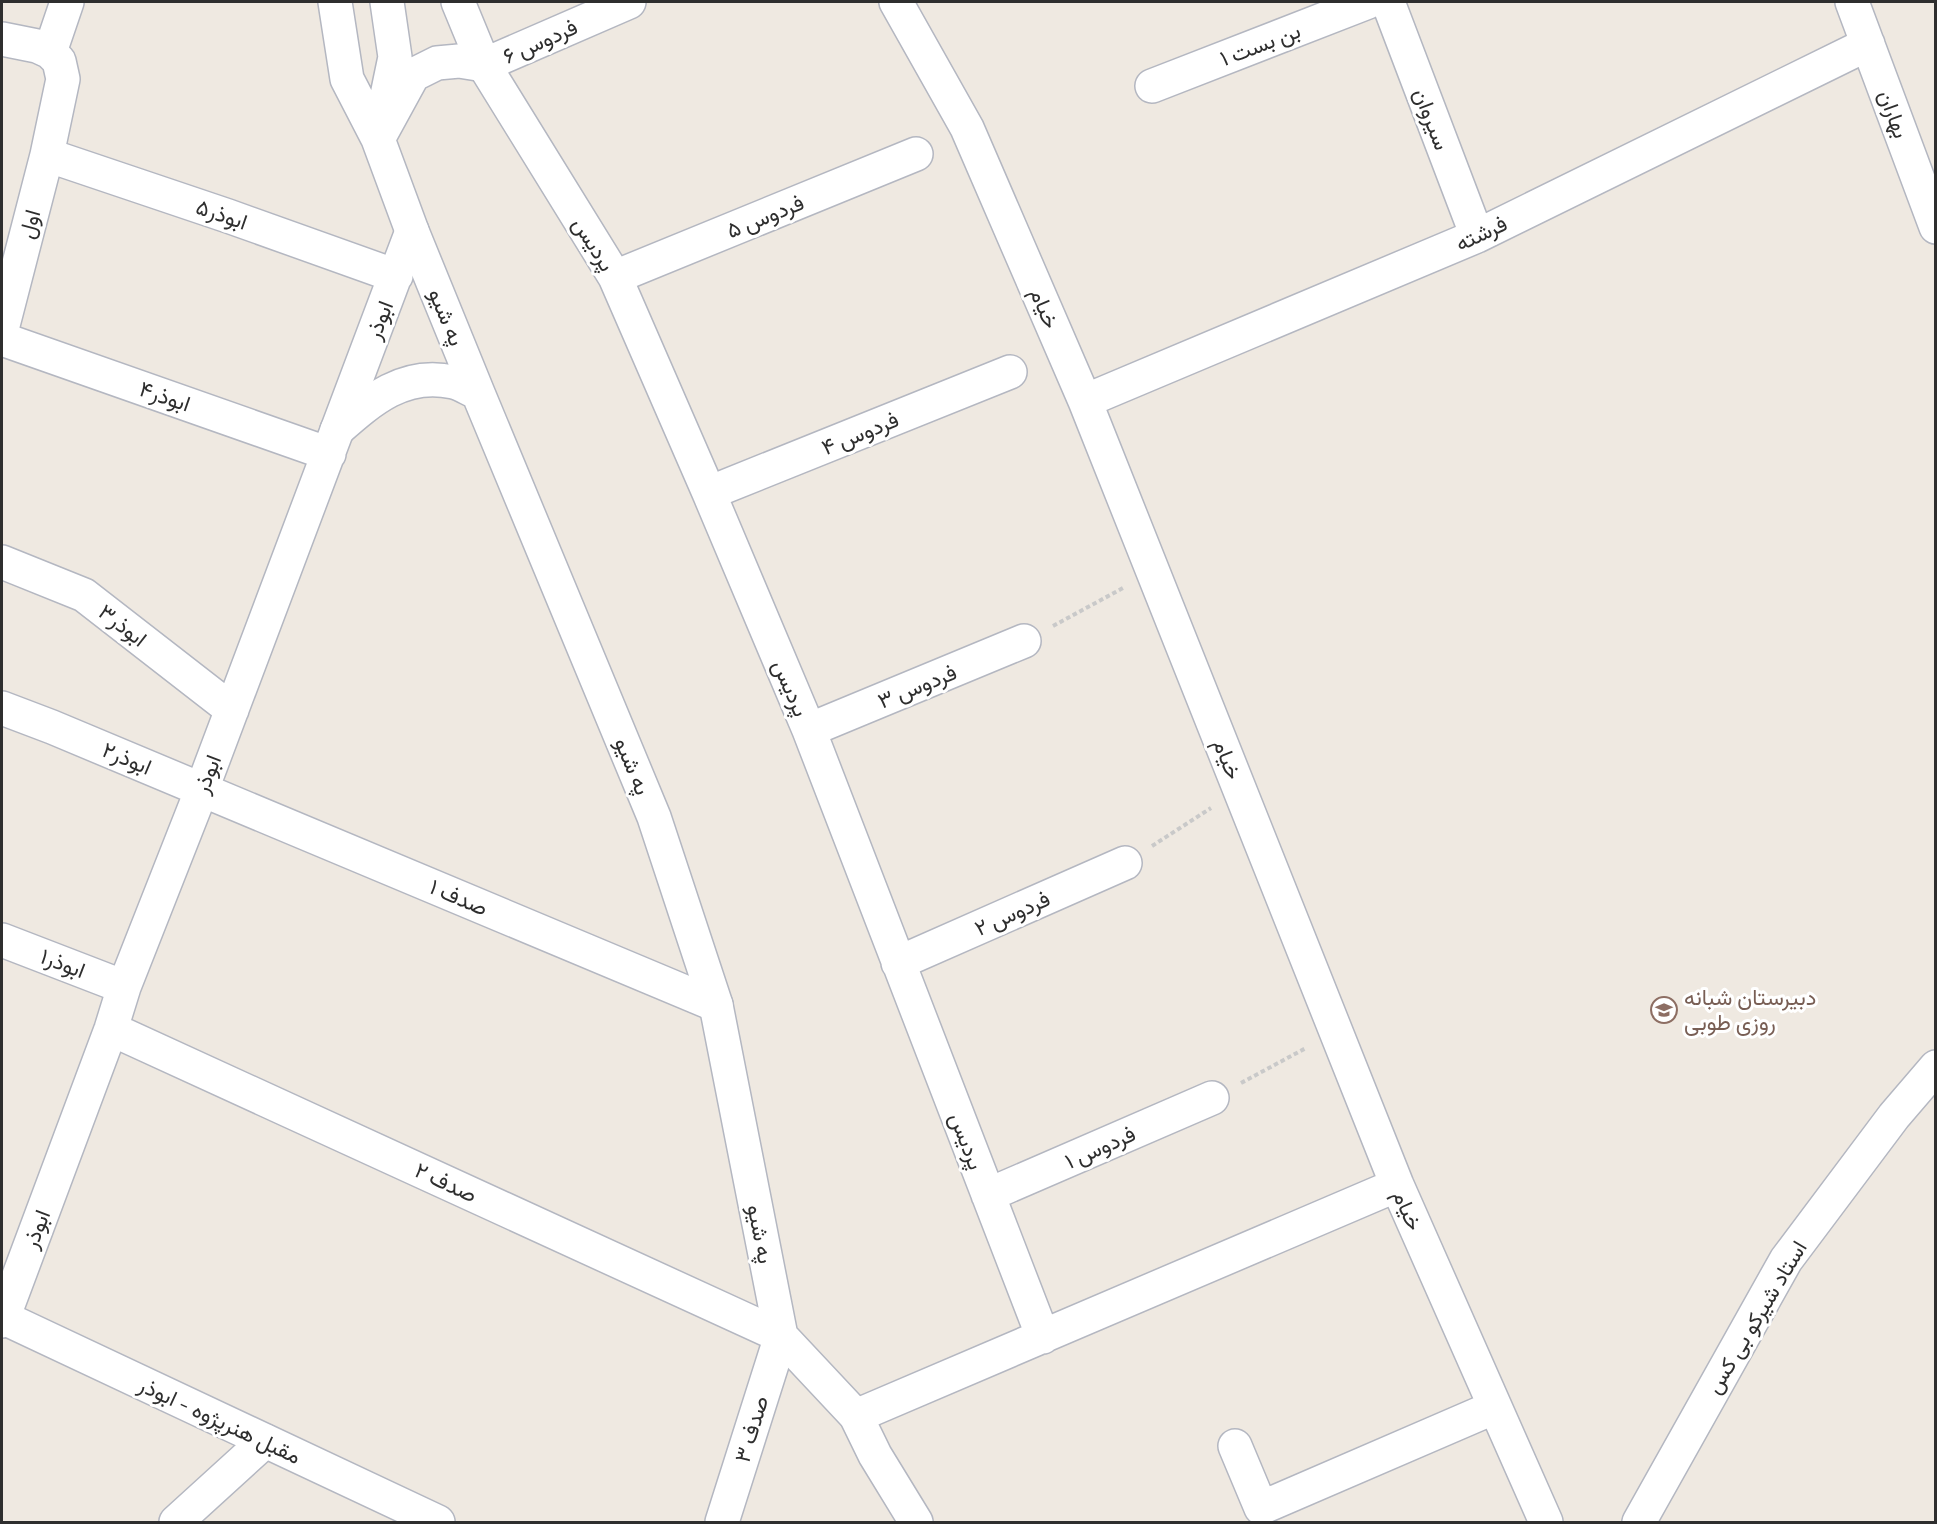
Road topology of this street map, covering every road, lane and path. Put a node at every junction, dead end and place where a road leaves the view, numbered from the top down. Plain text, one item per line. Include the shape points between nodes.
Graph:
1 (67, 2) edge
2 (335, 2) edge
3 (387, 2) edge
4 (458, 2) edge
5 (629, 2) edge
6 (896, 2) edge
7 (1368, 2) edge
8 (1388, 2) edge
9 (1852, 2) edge
10 (2, 39) edge
11 (1868, 44) junction
12 (44, 49) junction
13 (484, 65) junction
14 (1152, 86) dead end
15 (378, 139) junction
16 (916, 154) dead end
17 (47, 155) junction
18 (1935, 227) edge
19 (412, 231) junction
20 (1477, 236) junction
21 (10, 259) edge
22 (396, 276) junction
23 (615, 277) junction
24 (2, 328) edge
25 (2, 339) edge
26 (1010, 372) dead end
27 (478, 393) junction
28 (1085, 401) junction
29 (333, 442) junction
30 (710, 493) junction
31 (2, 562) edge
32 (1153, 572) junction
33 (1024, 641) joint
34 (2, 708) edge
35 (232, 711) junction
36 (809, 730) junction
37 (202, 789) junction
38 (1240, 790) junction
39 (1125, 863) joint
40 (2, 940) edge
41 (898, 963) junction
42 (124, 987) junction
43 (716, 1005) junction
44 (111, 1029) junction
45 (1336, 1033) junction
46 (1935, 1067) edge
47 (1212, 1098) joint
48 (1397, 1185) junction
49 (988, 1195) junction
50 (2, 1319) edge
51 (781, 1336) junction
52 (1043, 1337) junction
53 (1495, 1407) junction
54 (856, 1416) junction
55 (265, 1441) junction
56 (1234, 1446) dead end
57 (176, 1522) edge
58 (438, 1522) edge
59 (722, 1522) edge
60 (916, 1522) edge
61 (1546, 1522) edge
62 (1638, 1522) edge

1 - 12 street
2 - 15 street, په شیو via 347,80
3 - 15 street via 394,57
4 - 13 street, پردیس
5 - 13 street, فردوس ۶
6 - 28 street, خیام via 967,128
7 - 14 street, بن بست ۱
8 - 20 street, سیروان
9 - 11 street, بهاران
10 - 12 street
11 - 18 street, بهاران
11 - 20 street, فرشته
12 - 17 street, اول via 59,61 63,79
13 - 15 street via 437,63 413,75
13 - 23 street, پردیس
15 - 19 street, په شیو
16 - 23 street, فردوس ۵
17 - 21 street, اول
17 - 22 street, ابوذر۵
19 - 22 street, ابوذر
19 - 27 street, په شیو
20 - 28 street, فرشته
21 - 24 street, اول
22 - 29 street, ابوذر
23 - 30 street, پردیس
25 - 29 street, ابوذر۴
26 - 30 street, فردوس ۴
27 - 29 street via 455,382 430,379 405,383 362,408
27 - 43 street, په شیو via 654,817
28 - 32 street, خیام
29 - 35 street, ابوذر
30 - 36 street, پردیس
31 - 35 street, ابوذر۳ via 84,595
32 - 33 path
32 - 38 street, خیام
33 - 36 street, فردوس ۳
34 - 37 street, ابوذر۲
35 - 37 street, ابوذر
36 - 41 street, پردیس
37 - 42 street, ابوذر
37 - 43 street, صدف ۱
38 - 39 path
38 - 45 street, خیام
39 - 41 street, فردوس ۲
40 - 42 street, ابوذر۱
41 - 49 street, پردیس
42 - 44 street, ابوذر
43 - 51 street, په شیو
44 - 50 street, ابوذر
44 - 51 street, صدف ۲
45 - 47 path
45 - 48 street, خیام
46 - 62 street, استاد شیرکو بی کس via 1786,1260
47 - 49 street, فردوس ۱
48 - 52 street
48 - 53 street, خیام
49 - 52 street, پردیس
50 - 55 street, مقبل هنرپژوه - ابوذر
51 - 54 street
51 - 59 street, صدف ۳
52 - 54 street
53 - 56 street via 1261,1508
53 - 61 street, خیام
54 - 60 street
55 - 57 street
55 - 58 street, مقبل هنرپژوه - ابوذر

